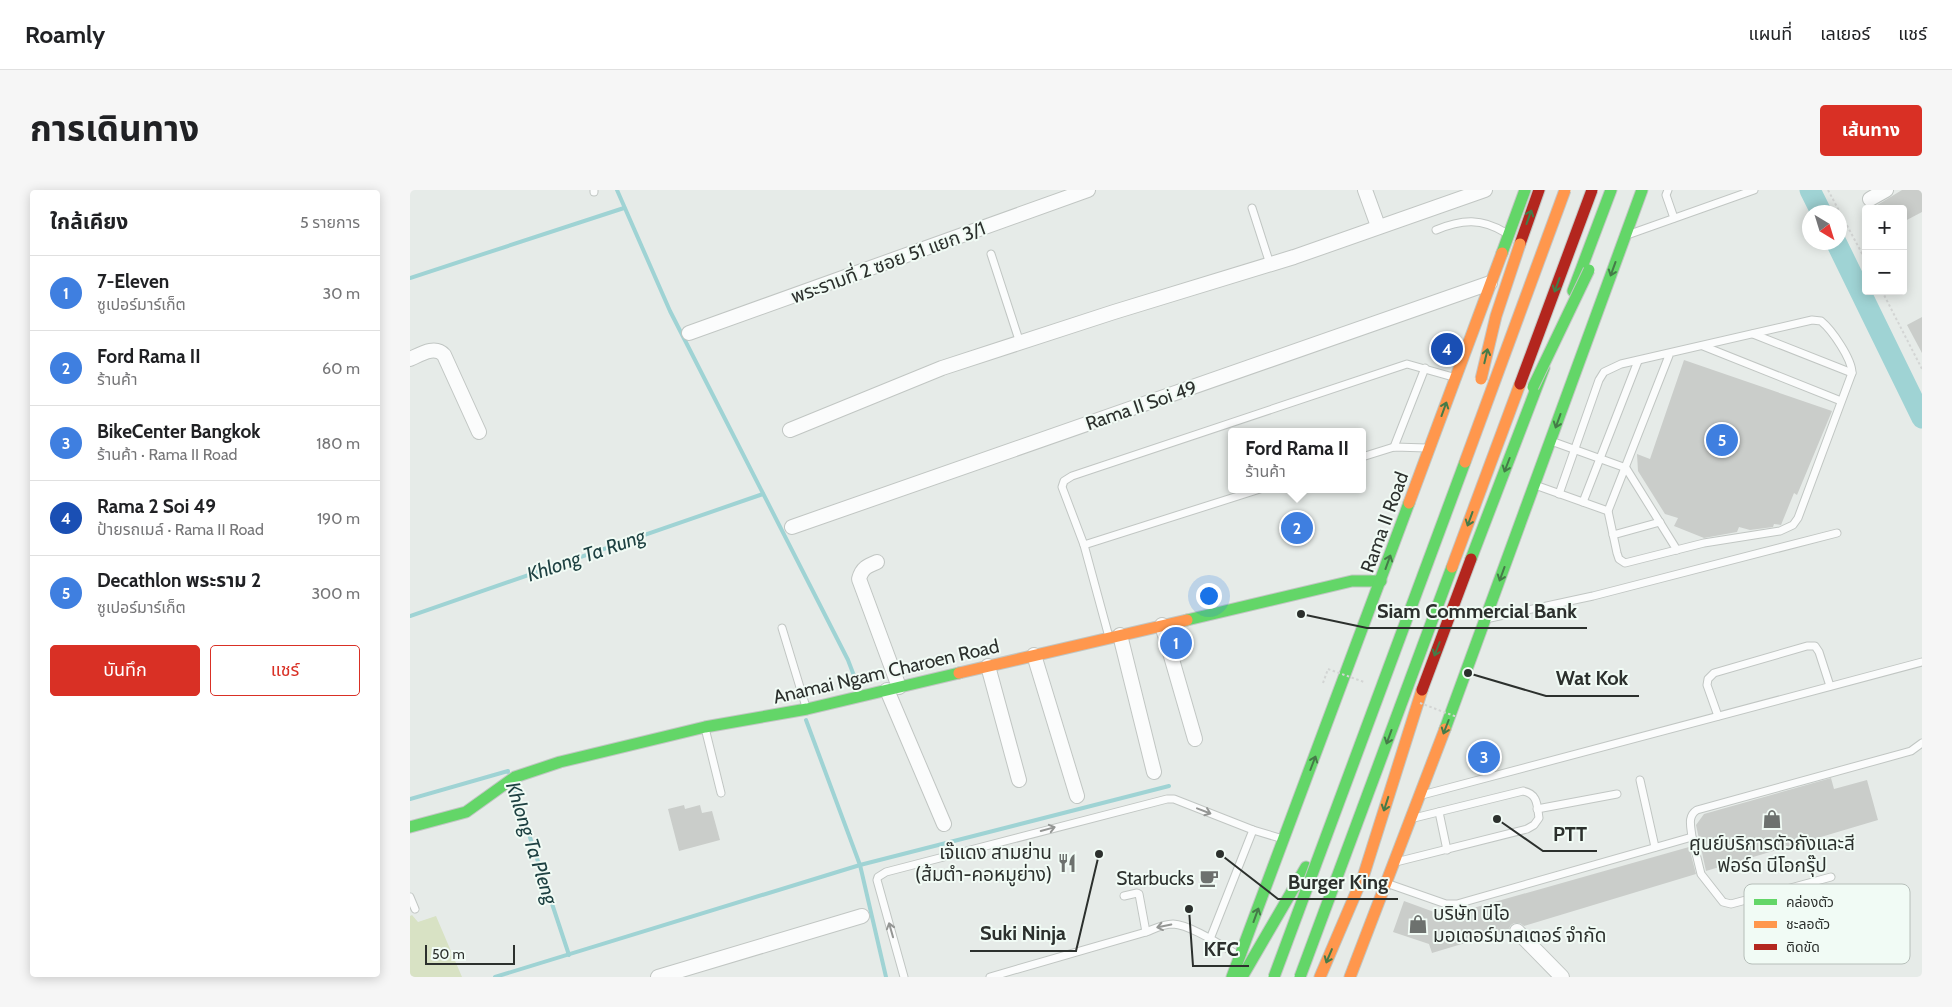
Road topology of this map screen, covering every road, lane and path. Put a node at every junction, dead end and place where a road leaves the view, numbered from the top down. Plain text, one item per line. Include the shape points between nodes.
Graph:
1 (1088, 190) edge
2 (1365, 190) edge
3 (1484, 190) edge
4 (1525, 190) edge
5 (1539, 190) edge
6 (1560, 190) edge
7 (1565, 190) edge
8 (1592, 190) edge
9 (1611, 190) edge
10 (1619, 190) edge
11 (1642, 190) edge
12 (1668, 190) edge
13 (1754, 190) edge
14 (1828, 190) edge
15 (1886, 190) edge
16 (1870, 199) dead end
17 (1252, 208) dead end
18 (1674, 218) junction
19 (1378, 226) junction
20 (1436, 230) dead end
21 (1509, 234) junction
22 (1624, 238) junction
23 (991, 254) dead end
24 (1862, 254) edge
25 (1270, 264) junction
26 (1490, 283) junction
27 (1884, 295) edge
28 (689, 333) dead end
29 (1753, 334) junction
30 (1020, 343) junction
31 (1703, 346) junction
32 (1670, 353) junction
33 (410, 359) edge
34 (1638, 361) junction
35 (1425, 368) junction
36 (1922, 369) edge
37 (1852, 373) junction
38 (1455, 378) junction
39 (1841, 401) junction
40 (790, 430) dead end
41 (479, 432) dead end
42 (1550, 441) junction
43 (1394, 447) junction
44 (1430, 448) junction
45 (1574, 449) junction
46 (1366, 456) edge
47 (1599, 458) junction
48 (1626, 468) junction
49 (1534, 485) junction
50 (1454, 489) junction
51 (1247, 493) edge
52 (1559, 494) junction
53 (1478, 497) junction
54 (1583, 502) junction
55 (1608, 511) junction
56 (1660, 522) junction
57 (792, 528) dead end
58 (1837, 533) dead end
59 (1613, 535) junction
60 (1084, 545) junction
61 (1677, 550) junction
62 (878, 562) dead end
63 (1381, 581) junction
64 (1485, 619) junction
65 (1162, 625) junction
66 (782, 628) dead end
67 (1114, 636) junction
68 (1034, 655) junction
69 (1922, 662) edge
70 (988, 666) junction
71 (1328, 669) dead end
72 (1323, 683) dead end
73 (1830, 686) junction
74 (893, 689) junction
75 (807, 709) junction
76 (1718, 716) junction
77 (705, 727) junction
78 (1195, 739) dead end
79 (1922, 743) edge
80 (1154, 772) dead end
81 (1019, 780) dead end
82 (1640, 780) dead end
83 (721, 793) dead end
84 (1617, 794) dead end
85 (1077, 796) dead end
86 (1420, 796) junction
87 (1537, 809) junction
88 (1438, 812) junction
89 (1412, 819) junction
90 (944, 824) dead end
91 (410, 826) edge
92 (1253, 830) junction
93 (1692, 837) junction
94 (1284, 840) junction
95 (1655, 847) junction
96 (1447, 850) junction
97 (1394, 863) junction
98 (1306, 867) junction
99 (1364, 874) junction
100 (1831, 877) dead end
101 (1386, 883) junction
102 (1805, 884) edge
103 (1124, 896) dead end
104 (410, 897) edge
105 (1744, 900) edge
106 (415, 909) dead end
107 (862, 916) dead end
108 (1517, 931) dead end
109 (1146, 932) junction
110 (1210, 938) junction
111 (1342, 954) dead end
112 (1240, 957) junction
113 (689, 973) edge
114 (658, 977) edge
115 (904, 977) edge
116 (990, 977) edge
117 (1232, 977) edge
118 (1242, 977) edge
119 (1273, 977) edge
120 (1300, 977) edge
121 (1320, 977) edge
122 (1350, 977) edge
123 (1562, 977) edge

1 - 28 street, พระรามที่ 2 ซอย 51 แยก 3/1
2 - 19 street
3 - 19 street
4 - 21 main road, Rama II Road
50 -> 5 main road, bridge via 1503,294
6 - 98 main road via 1349,767
7 - 50 main road, bridge
8 -> 53 main road, bridge
9 -> 99 main road via 1425,681
10 - 53 main road, bridge via 1568,317
11 - 22 main road
12 - 18 lane via 1666,195
13 - 18 lane
14 - 24 path
15 - 16 street
17 - 25 lane
18 - 22 lane
19 - 25 street
20 - 21 lane via 1452,223 1478,222 1493,225
21 - 26 main road, Rama II Road
22 -> 42 main road
23 - 30 lane
25 - 30 street
26 - 38 main road, Rama II Road
26 - 57 street, Rama II Soi 49
27 - 36 path
29 - 31 lane
29 - 37 lane
29 - 37 lane via 1812,320 1821,321 1839,343
30 - 40 street via 942,368
31 - 32 lane
31 - 39 lane
32 - 34 lane
32 - 48 lane
33 - 41 street via 440,350
34 - 45 lane via 1615,367 1602,375
34 - 47 lane
35 - 38 lane
35 - 43 lane
35 - 60 lane via 1407,364 1072,476 1064,481 1062,487
37 - 39 lane
44 -> 38 main road, Rama II Road
39 - 61 lane via 1793,525 1780,532
42 - 45 lane
42 - 49 main road
43 - 44 lane
43 - 46 lane
63 -> 44 main road, Rama II Road
45 - 47 lane
45 - 52 lane
47 - 48 lane
47 - 54 lane
48 - 55 lane
48 - 56 lane
49 - 52 lane
49 -> 64 main road
50 - 119 main road, bridge
51 - 60 lane
52 - 54 lane
53 -> 120 main road, bridge
54 - 55 lane
55 - 59 lane
56 - 59 lane
56 - 61 lane
58 - 64 lane via 1593,596
59 - 61 lane via 1616,553 1625,563
60 - 67 lane
62 - 74 street via 866,566 859,579
63 - 65 main road, Anamai Ngam Charoen Road via 1352,581
94 -> 63 main road, Rama II Road
64 -> 86 main road
65 - 67 main road, Anamai Ngam Charoen Road
65 - 78 street
66 - 75 lane
67 - 68 main road, Anamai Ngam Charoen Road
67 - 80 street
68 - 70 main road, Anamai Ngam Charoen Road
68 - 85 street
69 - 73 lane
70 - 74 main road, Anamai Ngam Charoen Road
70 - 81 street
71 - 72 path
73 - 76 lane
73 - 76 lane via 1819,652 1815,646 1807,646 1714,673 1707,685
74 - 75 main road, Anamai Ngam Charoen Road
74 - 90 street
75 - 77 main road, Anamai Ngam Charoen Road
76 - 86 lane
77 - 83 lane
77 - 91 main road, Anamai Ngam Charoen Road via 560,762 515,777 466,812
79 - 93 lane via 1911,751 1697,810 1690,818
82 - 95 lane
84 - 87 lane
86 - 89 main road
87 - 88 lane via 1536,798 1523,791
87 - 96 lane via 1539,818 1527,829
88 - 89 lane
88 - 96 lane
89 - 97 main road
92 - 94 lane
92 - 110 lane
115 -> 92 lane via 877,880 882,874 1162,799 1174,799
93 - 95 lane
93 - 105 lane via 1701,874 1722,902 1731,904
112 -> 94 main road, Rama II Road
95 - 101 lane via 1457,904 1446,904
96 - 97 lane
97 - 101 main road
98 - 118 main road
98 - 119 main road
99 - 111 main road
99 -> 121 main road
100 - 102 lane
101 - 122 main road
103 - 109 lane via 1139,894
104 - 106 lane
107 - 113 street
108 - 123 street
110 -> 109 lane via 1173,924
109 - 116 lane
110 - 112 lane
112 - 117 main road, Rama II Road
113 - 114 street

